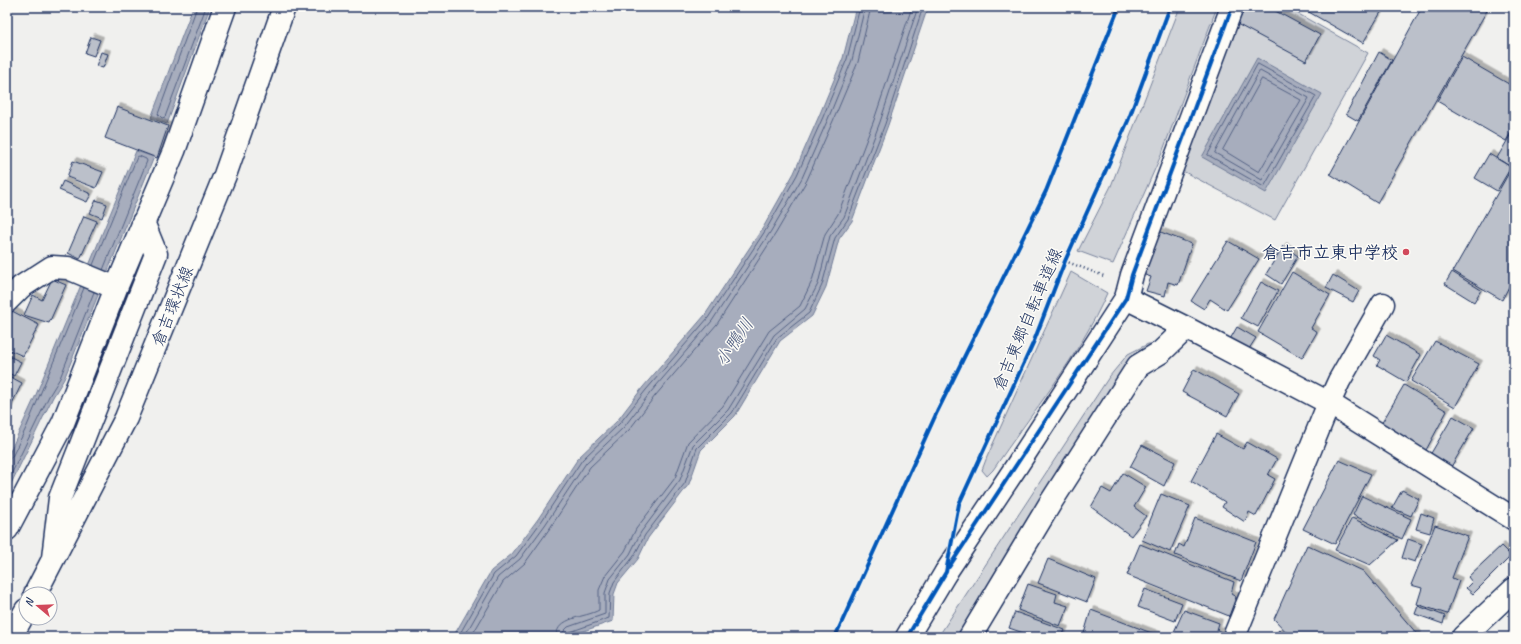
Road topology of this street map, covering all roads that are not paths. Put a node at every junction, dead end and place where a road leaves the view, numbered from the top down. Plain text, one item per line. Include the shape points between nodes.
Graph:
1 (225, 7) edge
2 (284, 7) edge
3 (1232, 7) edge
4 (143, 222) junction
5 (116, 288) junction
6 (1126, 298) junction
7 (7, 301) edge
8 (1383, 304) dead end
9 (1186, 328) junction
10 (1329, 403) junction
11 (1514, 520) edge
12 (7, 529) edge
13 (53, 561) junction
14 (39, 586) edge
15 (1514, 589) edge
16 (18, 624) edge
17 (11, 637) edge
18 (907, 637) edge
19 (970, 637) edge
20 (1234, 637) edge
21 (1464, 637) edge

1 - 4 street via 174,151
2 - 13 street, 倉吉環状線 via 225,175 126,418
3 - 6 street
4 - 5 street
4 - 13 street via 156,254 60,498
5 - 7 street via 68,268 52,267 21,287
5 - 12 street via 63,423
6 - 9 street
6 - 18 street via 946,572
8 - 10 street
9 - 10 street
9 - 19 street via 1161,352 1138,366 1051,502
10 - 11 street
10 - 20 street
13 - 14 street, 倉吉環状線
15 - 21 street
16 - 17 street

